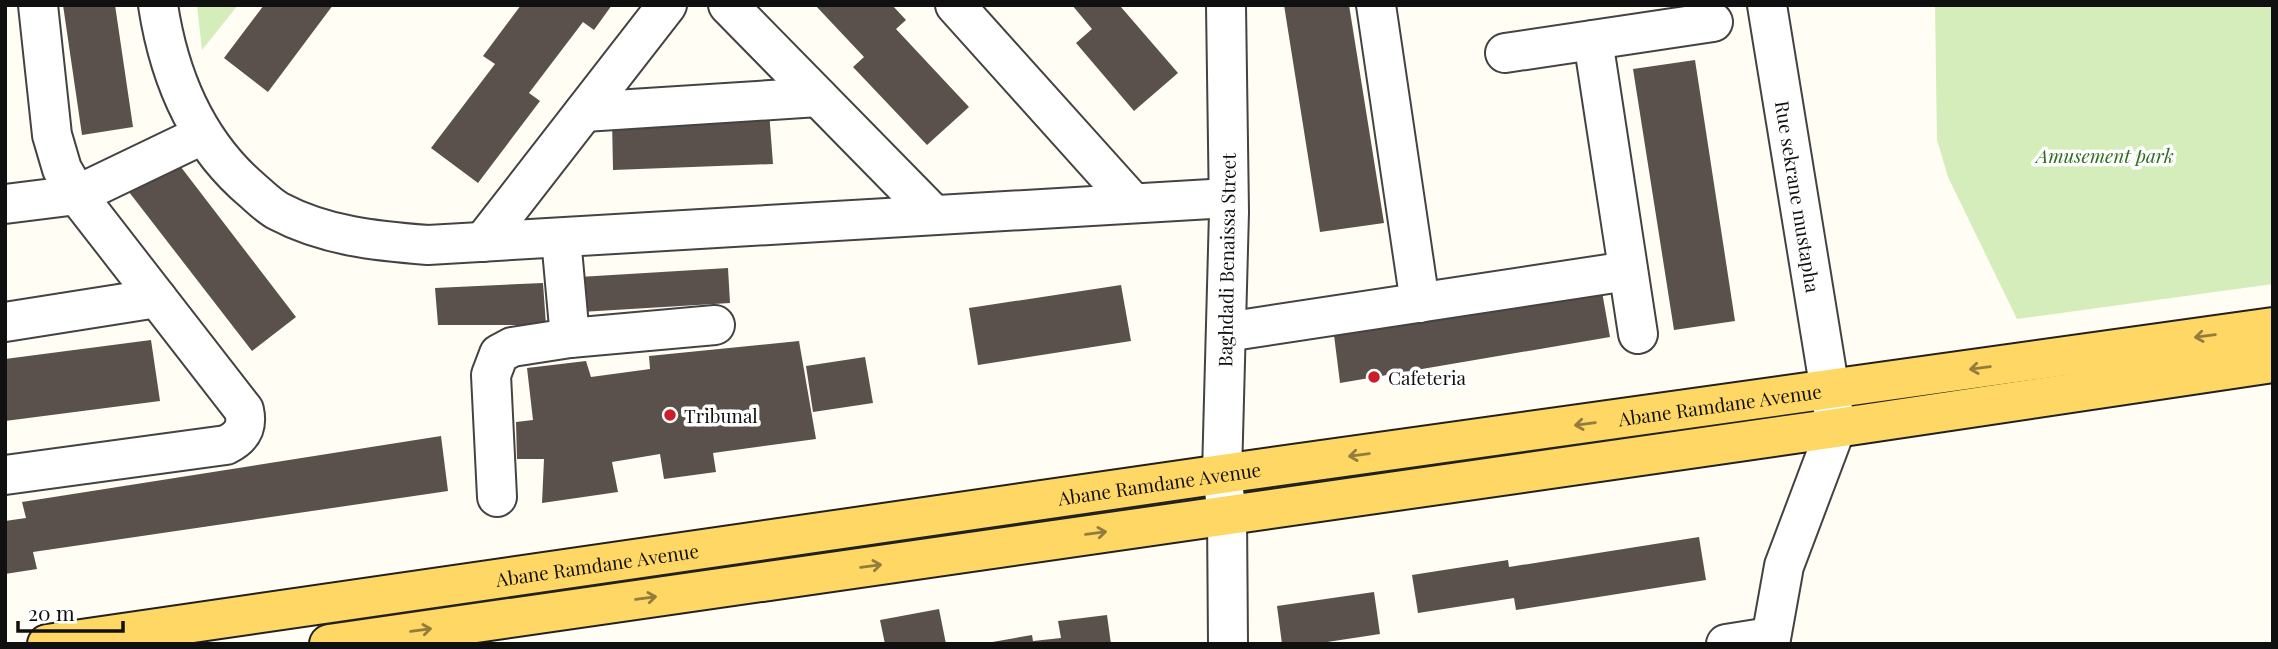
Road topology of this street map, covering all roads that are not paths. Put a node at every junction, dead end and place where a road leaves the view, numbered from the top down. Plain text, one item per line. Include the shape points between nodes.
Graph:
1 (38, 5) edge
2 (158, 5) edge
3 (667, 5) edge
4 (728, 5) edge
5 (955, 5) edge
6 (1226, 5) edge
7 (1376, 5) edge
8 (1767, 5) edge
9 (1713, 23) dead end
10 (1593, 40) junction
11 (1505, 53) dead end
12 (818, 97) junction
13 (584, 112) junction
14 (202, 135) junction
15 (77, 195) junction
16 (1228, 198) junction
17 (1133, 203) junction
18 (5, 204) edge
19 (934, 215) junction
20 (561, 238) junction
21 (483, 242) junction
22 (1628, 271) junction
23 (158, 298) junction
24 (1420, 303) junction
25 (5, 322) edge
26 (715, 325) dead end
27 (2273, 327) edge
28 (1226, 332) junction
29 (1637, 334) dead end
30 (570, 338) junction
31 (2273, 363) edge
32 (1829, 390) junction
33 (1836, 428) junction
34 (1222, 474) junction
35 (5, 475) edge
36 (497, 497) dead end
37 (1227, 515) junction
38 (1770, 640) edge
39 (47, 644) edge
40 (329, 644) edge
41 (1228, 644) edge
42 (1726, 644) edge

1 - 15 street via 52,135 62,169
2 - 14 street via 179,89
3 - 13 street
4 - 12 street
5 - 17 street
6 - 16 street, Baghdadi Benaissa Street
7 - 24 street
8 - 32 street, Rue sekrane mustapha
9 - 10 street
10 - 11 street
10 - 22 street
12 - 13 street
12 - 19 street
13 - 21 street
14 - 15 street
14 - 21 street via 231,173 276,210 318,228 366,241
15 - 18 street
15 - 23 street
16 - 17 street
16 - 28 street, Baghdadi Benaissa Street
17 - 19 street
19 - 20 street
20 - 21 street
20 - 30 street
22 - 24 street
22 - 29 street
23 - 25 street
23 - 35 street via 244,410 244,431 238,439 226,445
24 - 28 street
26 - 30 street
27 -> 32 main road, Abane Ramdane Avenue
28 - 34 street, Baghdadi Benaissa Street
30 - 36 street via 512,347 499,354 493,365
31 - 33 main road, Abane Ramdane Avenue
32 - 33 street, Rue sekrane mustapha
32 -> 34 main road, Abane Ramdane Avenue
33 - 37 main road, Abane Ramdane Avenue
33 - 38 street via 1784,566
34 - 37 street, Baghdadi Benaissa Street
34 - 39 main road, Abane Ramdane Avenue
40 -> 37 main road, Abane Ramdane Avenue
37 - 41 street, Baghdadi Benaissa Street
38 - 42 street

